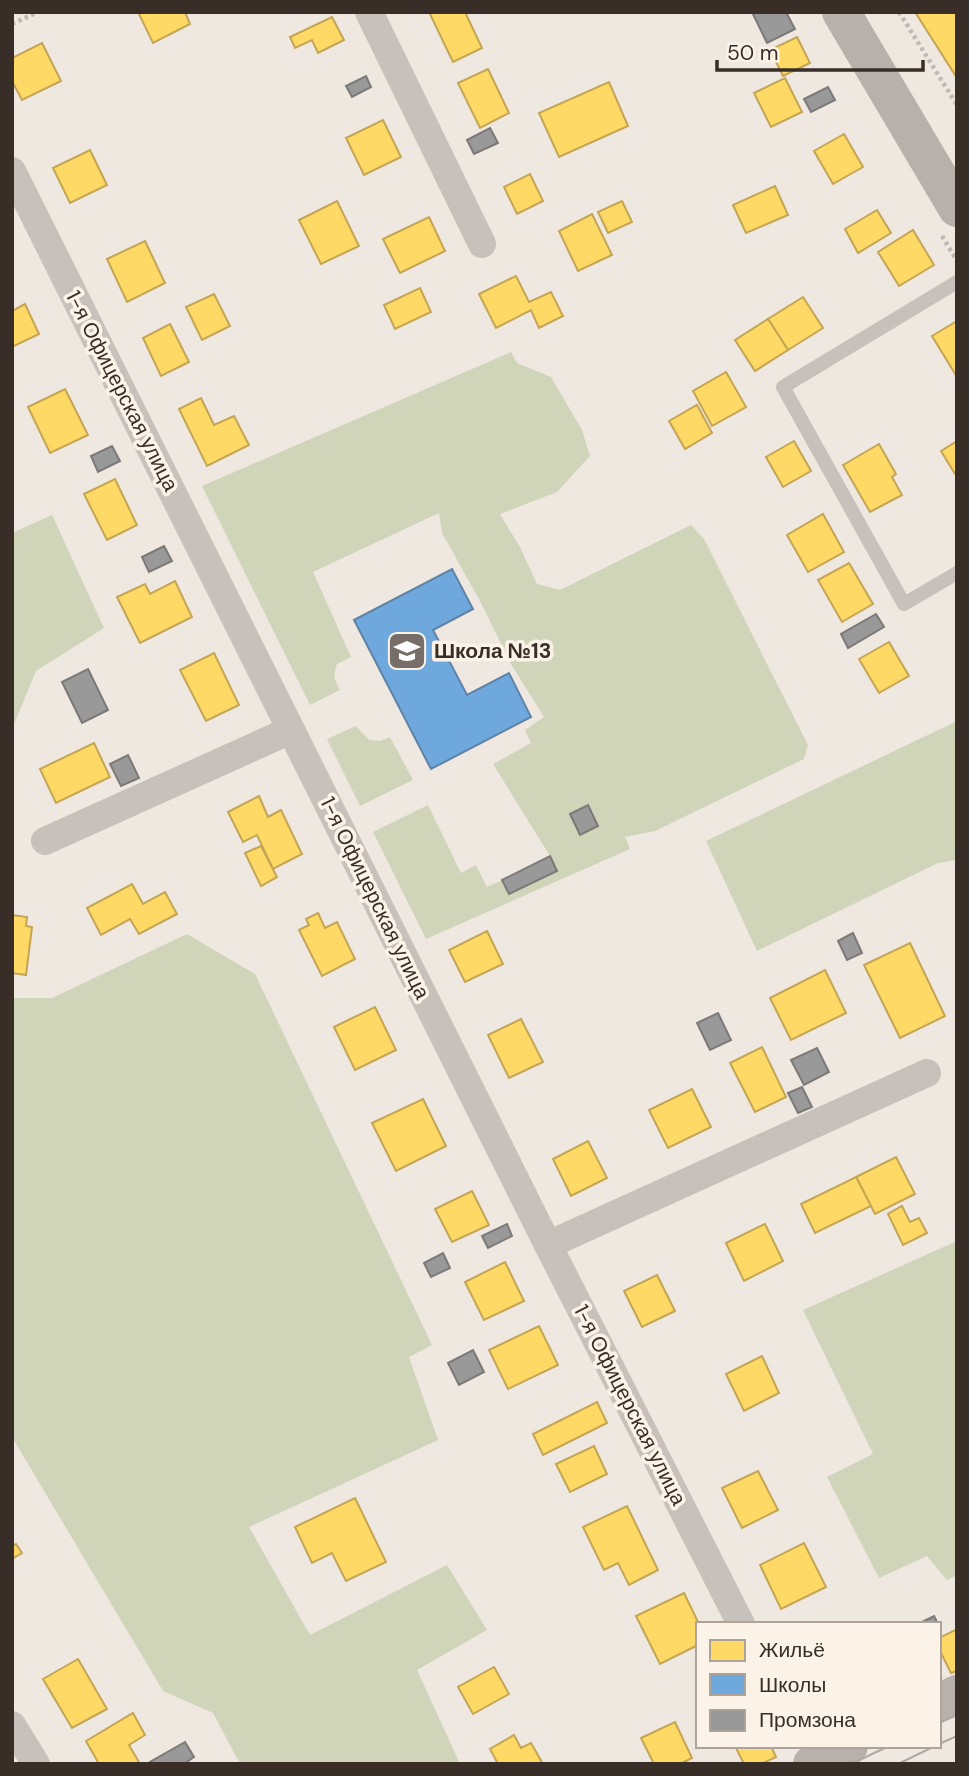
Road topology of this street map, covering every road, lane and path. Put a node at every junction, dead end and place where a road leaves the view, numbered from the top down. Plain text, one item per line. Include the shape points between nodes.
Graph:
1 (38, 12) edge
2 (369, 12) edge
3 (842, 12) edge
4 (899, 12) edge
5 (12, 23) edge
6 (957, 105) edge
7 (12, 171) edge
8 (957, 208) edge
9 (482, 244) dead end
10 (957, 282) edge
11 (957, 573) edge
12 (291, 730) junction
13 (45, 841) dead end
14 (927, 1073) dead end
15 (548, 1245) junction
16 (740, 1622) edge
17 (957, 1695) edge
18 (941, 1702) edge
19 (12, 1725) edge
20 (804, 1748) edge
21 (845, 1748) edge
22 (36, 1764) edge
23 (812, 1764) edge

1 - 5 path
2 - 9 street
3 - 8 main road
4 - 6 path
7 - 12 street, 1-я Офицерская улица
10 - 11 lane via 783,387 904,604
12 - 13 street
12 - 15 street, 1-я Офицерская улица
14 - 15 street
15 - 16 street, 1-я Офицерская улица
17 - 18 main road
19 - 22 street
20 - 23 street
21 - 23 main road

